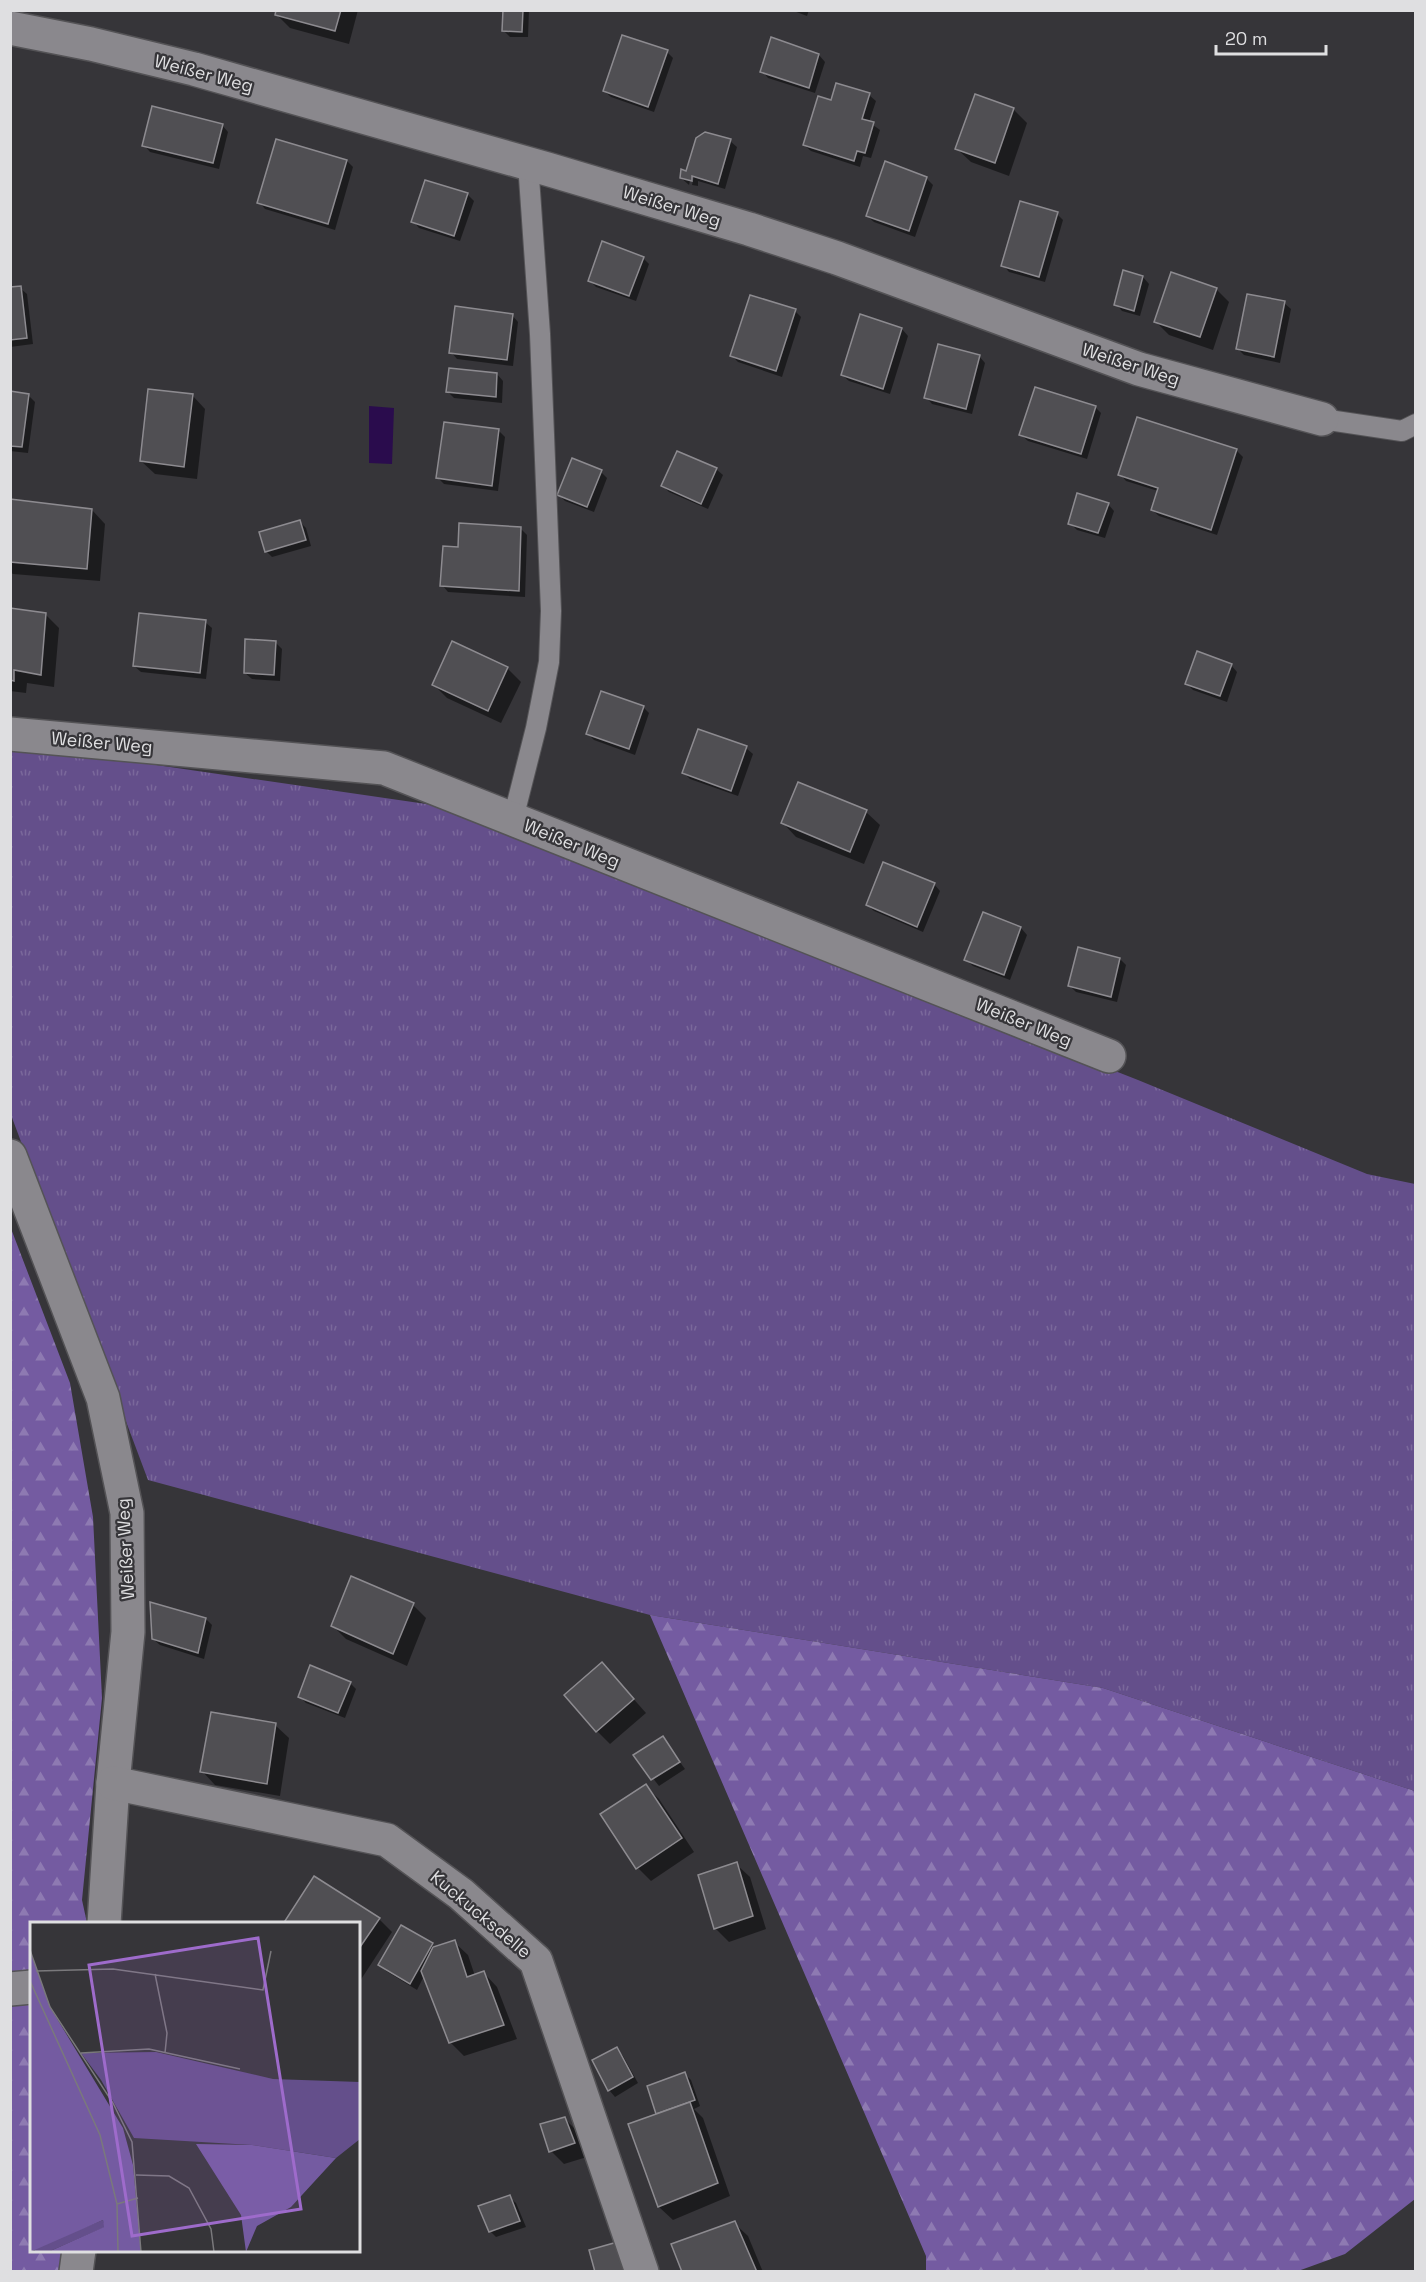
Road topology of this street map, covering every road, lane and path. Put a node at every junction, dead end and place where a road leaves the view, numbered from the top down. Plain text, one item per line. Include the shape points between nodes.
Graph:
1 (10, 28) edge
2 (528, 163) junction
3 (1322, 419) joint
4 (1416, 424) edge
5 (10, 734) edge
6 (513, 819) junction
7 (1109, 1056) dead end
8 (10, 1156) edge
9 (113, 1783) junction
10 (104, 1922) edge
11 (30, 1987) edge
12 (10, 1989) edge
13 (79, 2252) edge
14 (76, 2271) edge
15 (642, 2271) edge

1 - 2 street, Weißer Weg via 194,69
2 - 3 street, Weißer Weg via 837,258 1139,369
2 - 6 lane via 540,334 550,652
3 - 4 lane via 1402,431
5 - 6 street, Weißer Weg via 384,768
6 - 7 street, Weißer Weg
8 - 9 street, Weißer Weg via 103,1398 127,1513 128,1632
9 - 10 street, Weißer Weg
9 - 15 street, Kuckucksdelle via 387,1840 461,1894 536,1961
11 - 12 street
13 - 14 street

